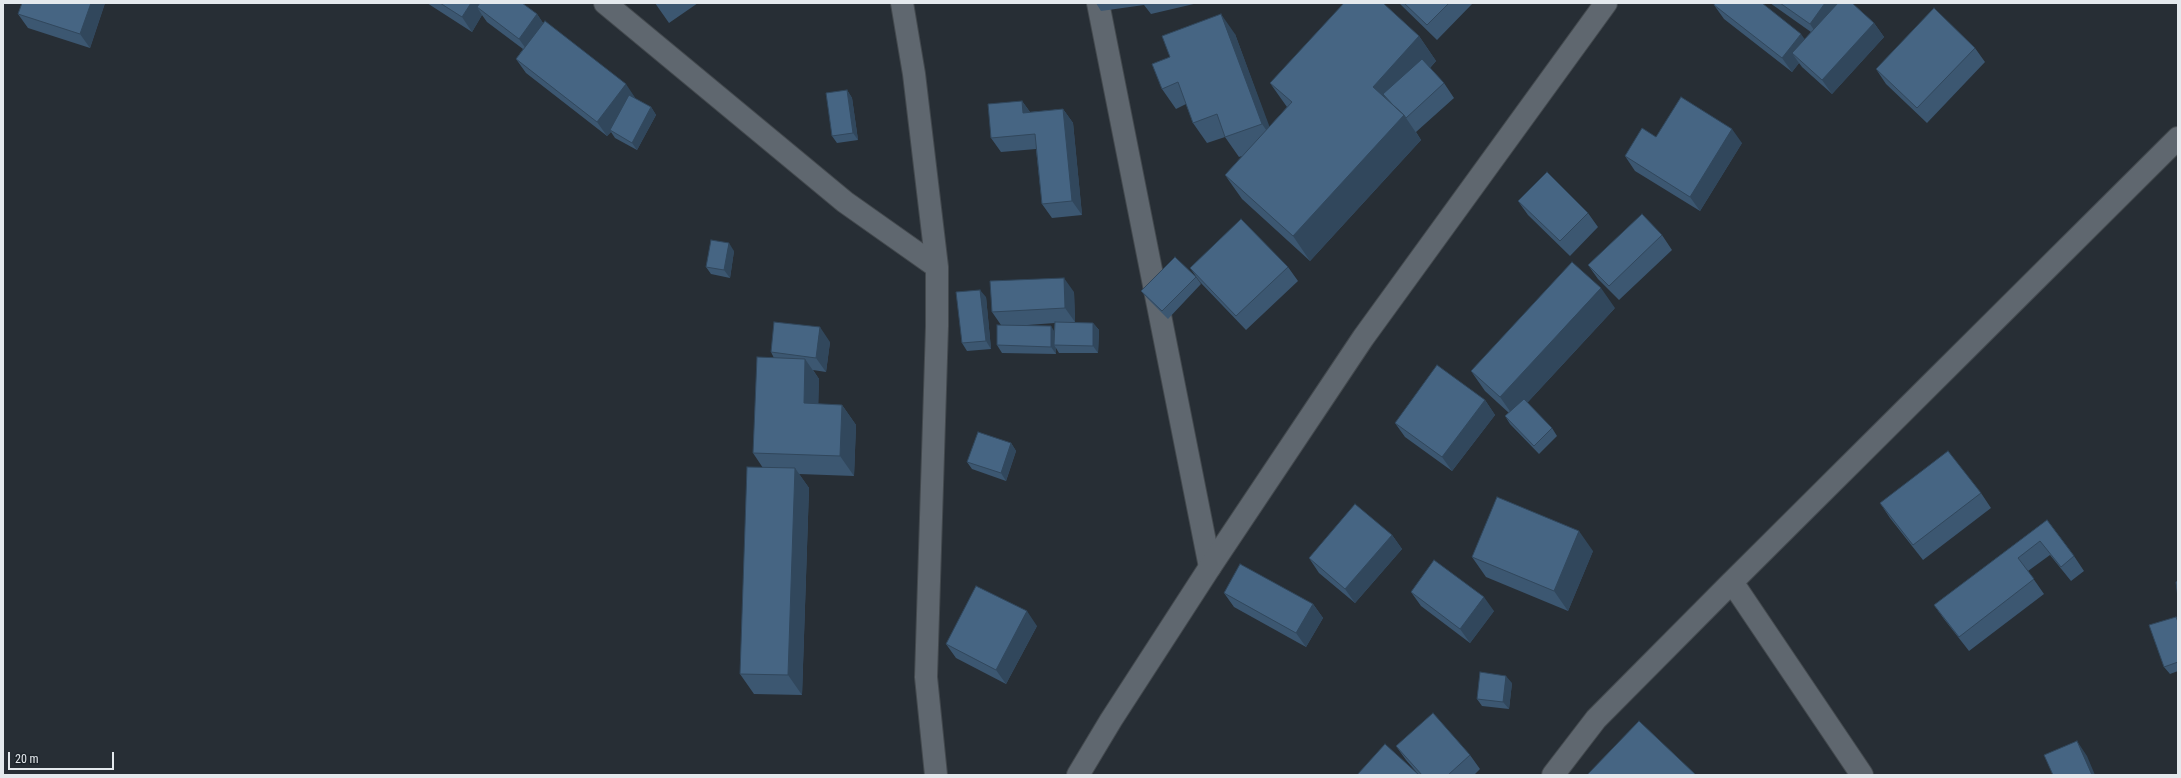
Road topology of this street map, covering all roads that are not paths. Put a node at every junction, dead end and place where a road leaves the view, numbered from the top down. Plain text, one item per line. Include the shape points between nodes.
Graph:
1 (605, 3) edge
2 (902, 3) edge
3 (1098, 3) edge
4 (1606, 3) edge
5 (2178, 138) edge
6 (937, 267) junction
7 (1210, 567) junction
8 (1732, 582) junction
9 (936, 775) edge
10 (1078, 775) edge
11 (1553, 775) edge
12 (1862, 775) edge

1 - 6 street via 846,202
2 - 6 street via 914,74
3 - 7 street
4 - 7 street via 1363,338
5 - 8 street
6 - 9 street via 926,677
7 - 10 street
8 - 11 street via 1596,719
8 - 12 street

